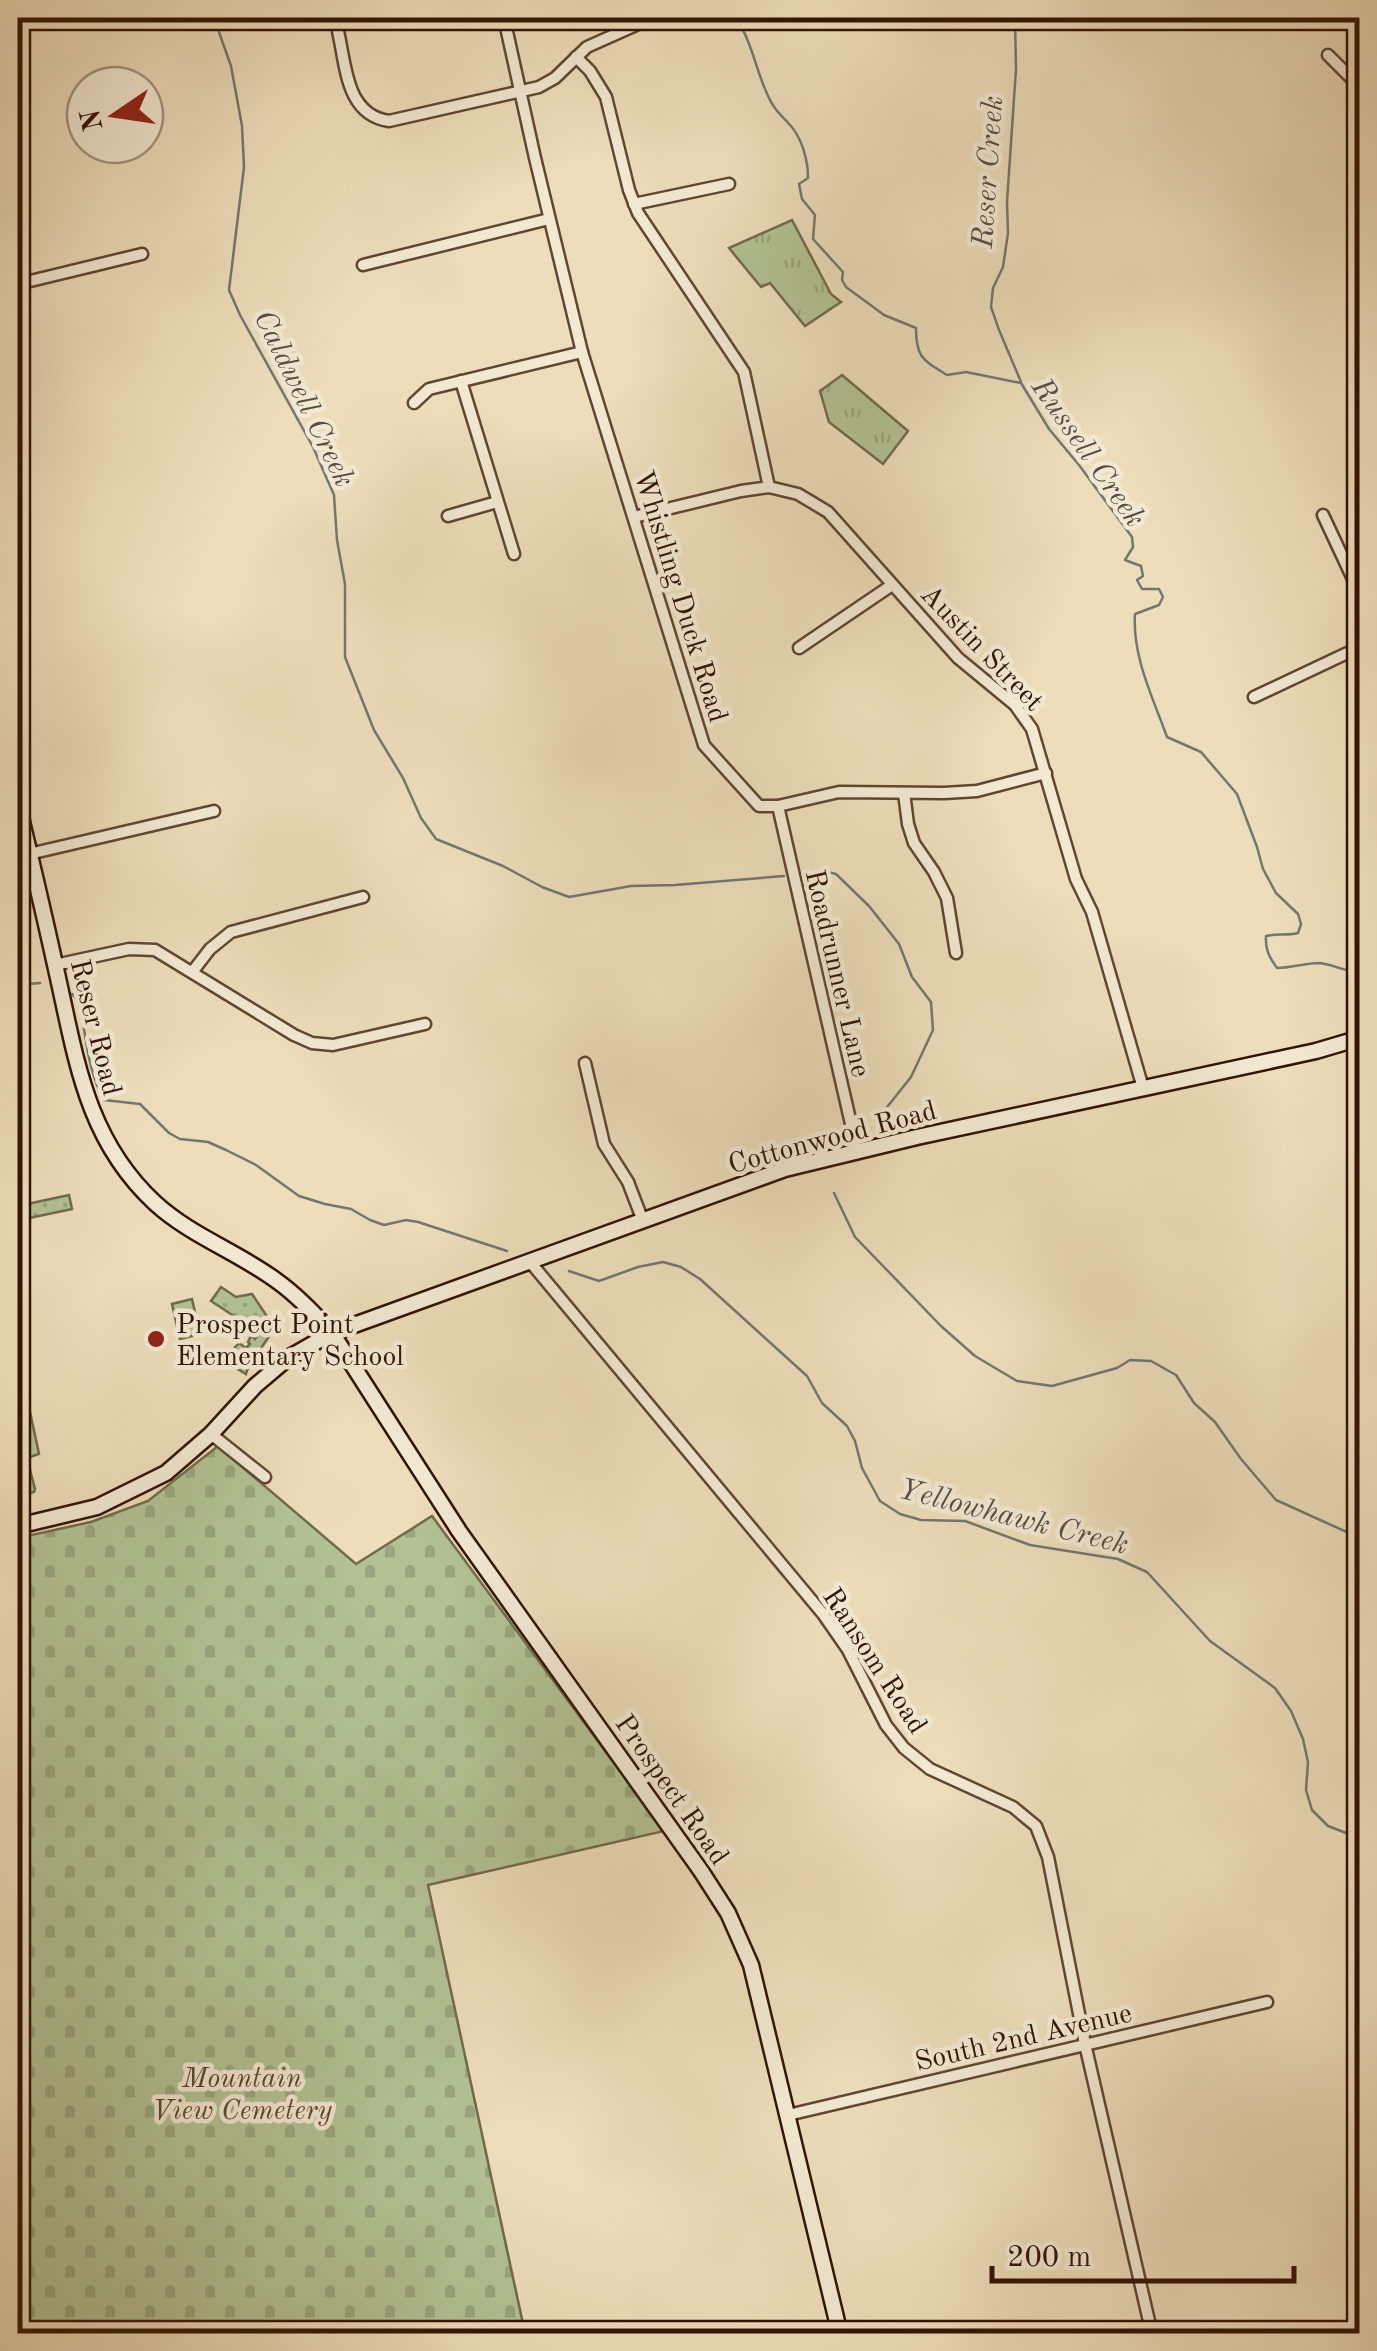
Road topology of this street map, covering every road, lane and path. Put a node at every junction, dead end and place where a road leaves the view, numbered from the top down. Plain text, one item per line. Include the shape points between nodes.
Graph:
1 (504, 18) edge
2 (652, 18) edge
3 (338, 31) dead end
4 (1328, 56) dead end
5 (576, 57) junction
6 (1360, 87) edge
7 (520, 92) junction
8 (729, 184) dead end
9 (634, 204) junction
10 (549, 220) junction
11 (142, 254) dead end
12 (363, 265) dead end
13 (18, 284) edge
14 (582, 352) junction
15 (460, 381) junction
16 (414, 404) dead end
17 (769, 487) junction
18 (498, 502) junction
19 (1323, 515) dead end
20 (448, 516) dead end
21 (634, 517) junction
22 (514, 554) dead end
23 (1355, 573) edge
24 (892, 585) junction
25 (1360, 594) edge
26 (1360, 647) edge
27 (799, 648) dead end
28 (1254, 697) dead end
29 (1046, 773) junction
30 (904, 793) junction
31 (18, 805) edge
32 (778, 806) junction
33 (214, 812) dead end
34 (30, 854) junction
35 (363, 898) dead end
36 (956, 953) dead end
37 (55, 964) junction
38 (192, 971) junction
39 (425, 1024) dead end
40 (1360, 1038) edge
41 (585, 1063) dead end
42 (1143, 1088) junction
43 (857, 1150) junction
44 (644, 1221) junction
45 (530, 1263) junction
46 (332, 1333) junction
47 (212, 1434) junction
48 (265, 1477) dead end
49 (18, 1526) edge
50 (1267, 2002) dead end
51 (1086, 2044) junction
52 (788, 2115) junction
53 (840, 2334) edge
54 (1152, 2334) edge

1 - 7 street, Whistling Duck Road
2 - 5 street via 600,39
3 - 7 street via 350,88 366,114 377,119 400,120
4 - 6 street
5 - 7 street via 555,78
5 - 9 street via 606,96
7 - 10 street, Whistling Duck Road
8 - 9 street
9 - 17 street via 744,372
10 - 12 street
10 - 14 street, Whistling Duck Road
11 - 13 street
14 - 15 street
14 - 21 street, Whistling Duck Road
15 - 16 street via 430,389
15 - 18 street
17 - 21 street
17 - 24 street, Austin Street via 828,512
18 - 20 street
18 - 22 street
19 - 23 street
21 - 32 street, Whistling Duck Road via 704,745 759,806
23 - 25 street
24 - 27 street
24 - 29 street, Austin Street via 958,658 1015,705 1032,729
26 - 28 street
29 - 30 street via 977,791
29 - 42 street, Austin Street
30 - 32 street via 839,792
30 - 36 street via 914,842 947,898
31 - 34 main road, Reser Road
32 - 43 street, Roadrunner Lane
33 - 34 street
34 - 37 main road, Reser Road
35 - 38 street via 231,932
37 - 38 street via 155,950
37 - 46 main road, Reser Road via 84,1091 112,1154 160,1207 276,1280
38 - 39 street via 312,1043 333,1045
40 - 42 main road, Cottonwood Road
41 - 44 street via 604,1144
42 - 43 main road, Cottonwood Road
43 - 44 main road, Cottonwood Road
44 - 45 main road, Cottonwood Road
45 - 46 main road, Cottonwood Road
45 - 51 street, Ransom Road via 823,1614 904,1748 930,1770 1013,1806 1036,1826
46 - 47 main road, Cottonwood Road via 266,1376
46 - 52 main road, Prospect Road via 459,1531 728,1912 752,1965
47 - 48 street
47 - 49 main road, Cottonwood Road via 145,1484 98,1506
50 - 51 street, South 2nd Avenue
51 - 52 street, South 2nd Avenue
51 - 54 street, Ransom Road
52 - 53 main road, Prospect Road

